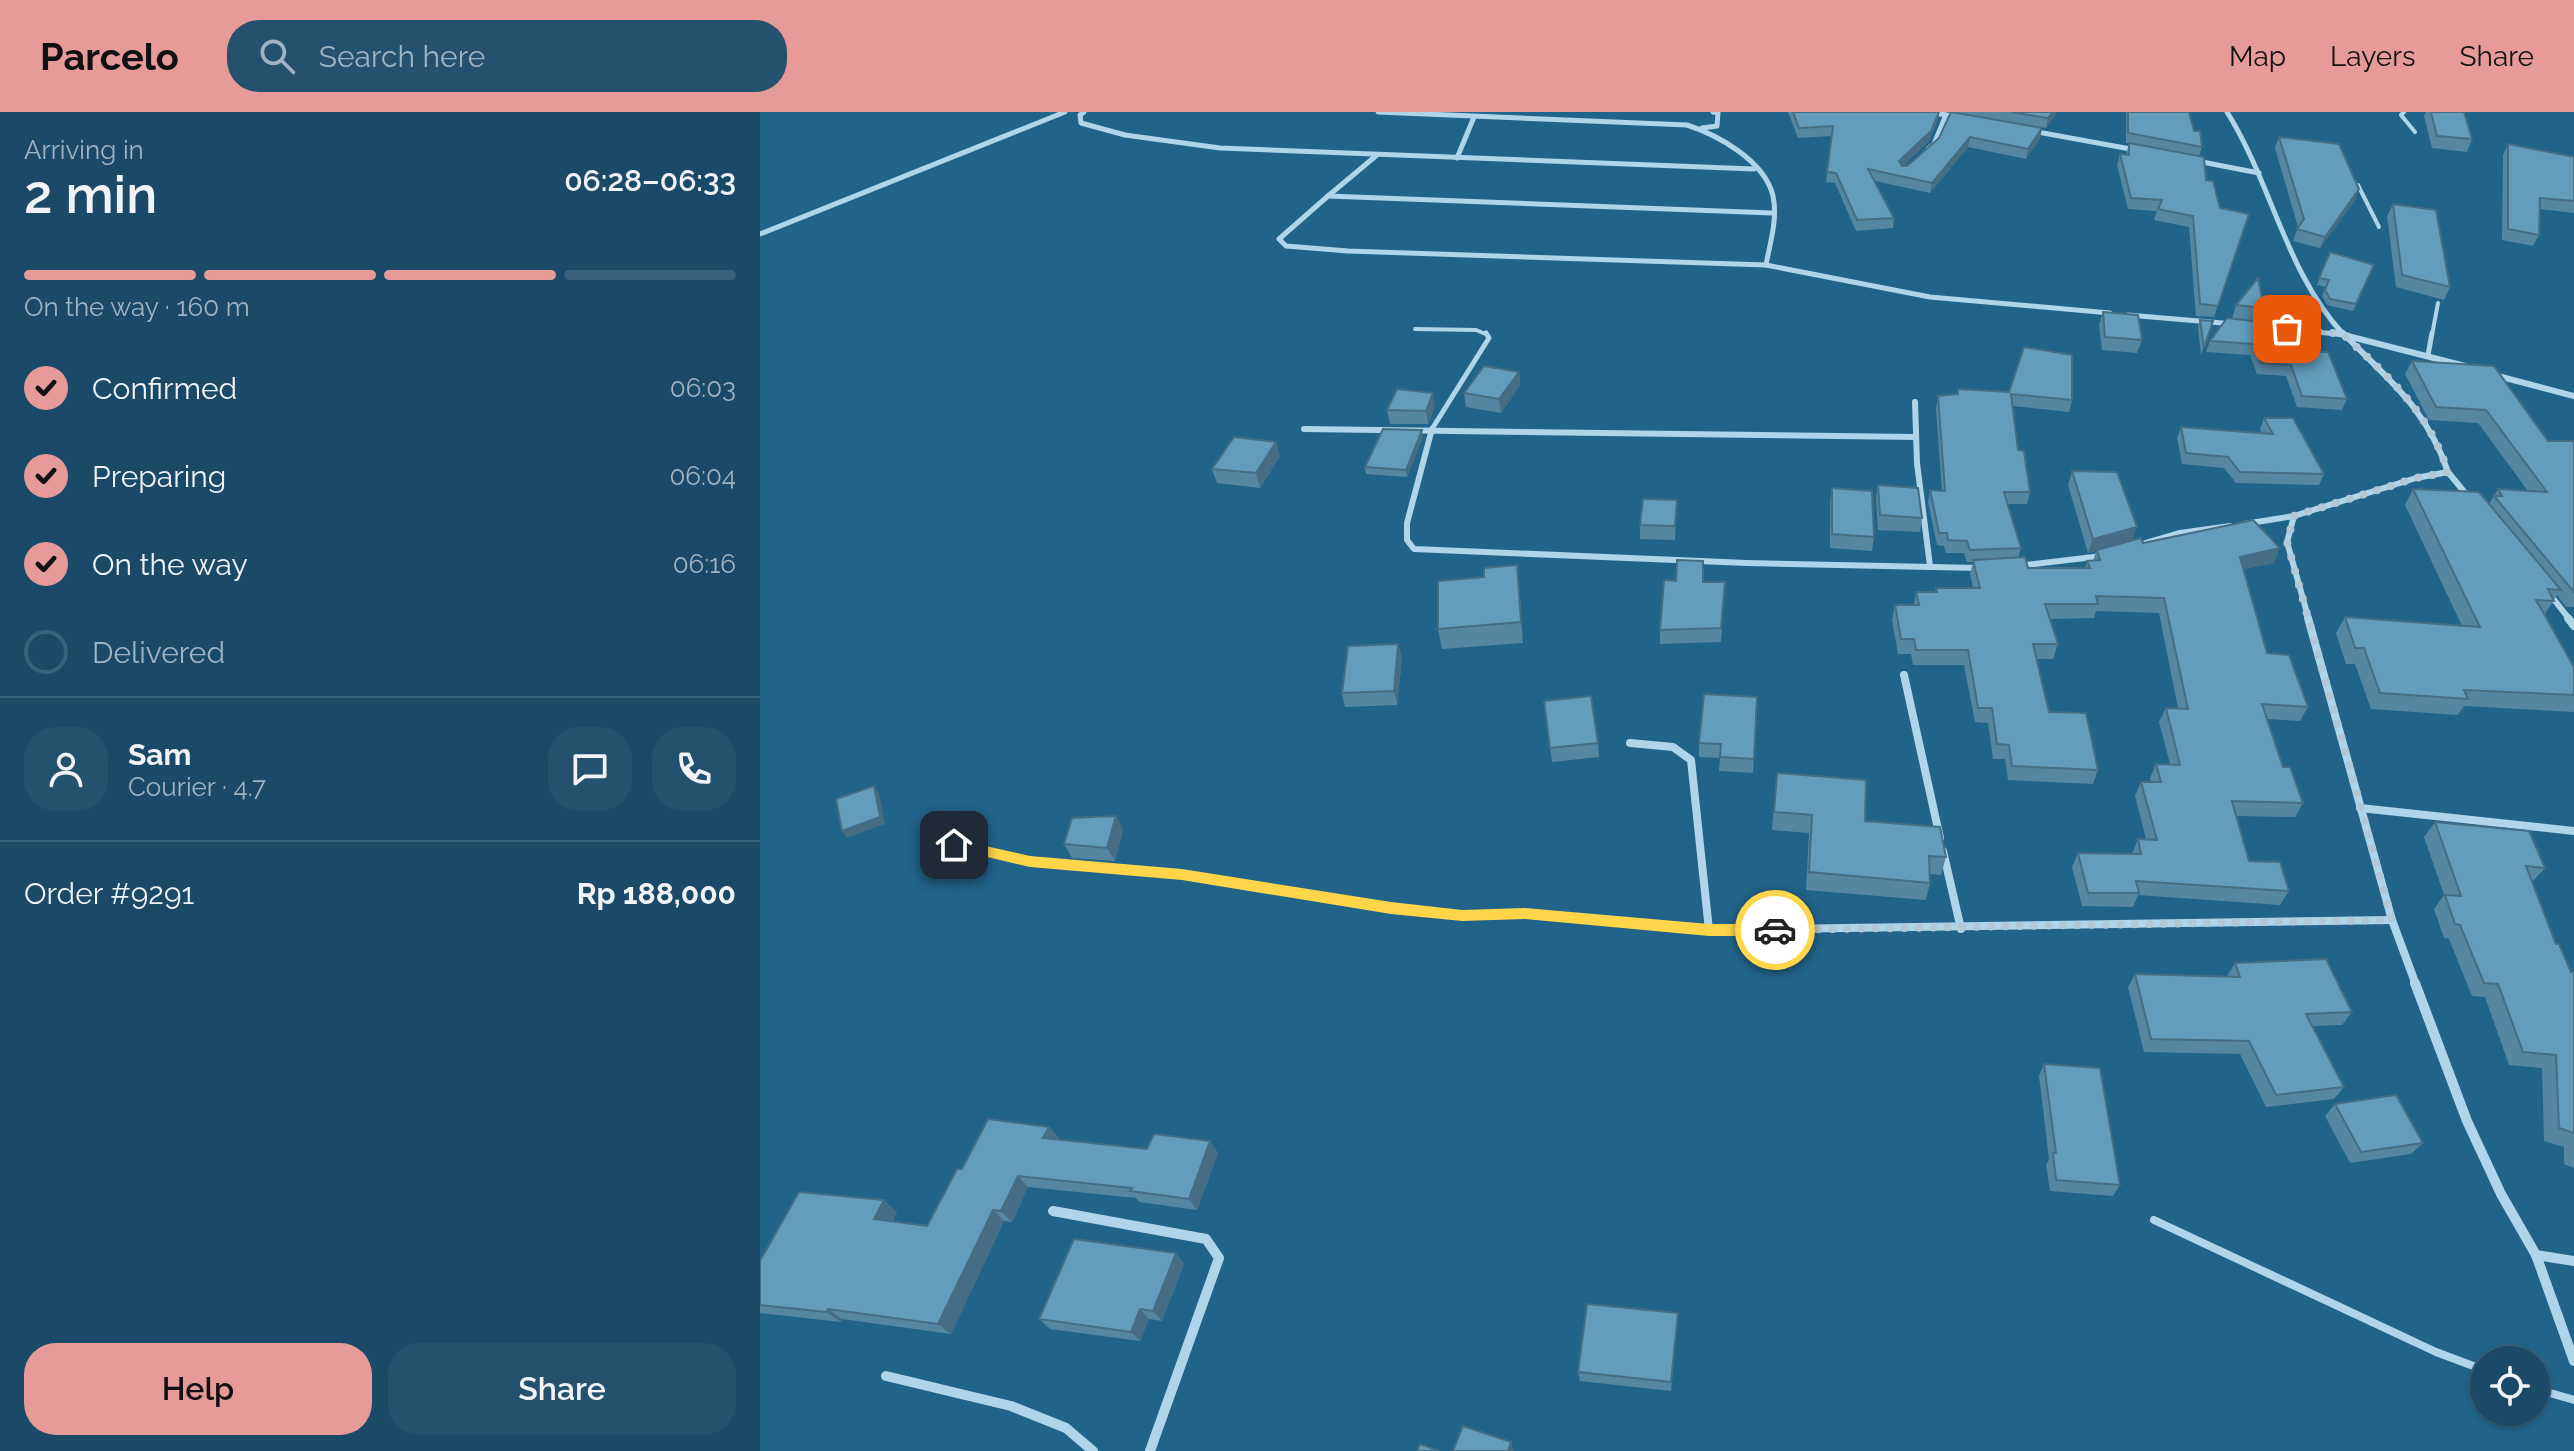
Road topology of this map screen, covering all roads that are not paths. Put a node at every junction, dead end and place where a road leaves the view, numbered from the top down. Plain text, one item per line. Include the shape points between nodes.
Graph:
1 (1065, 112) edge
2 (1084, 112) edge
3 (1378, 112) edge
4 (1713, 112) edge
5 (1928, 112) edge
6 (2227, 112) edge
7 (2404, 112) edge
8 (1946, 115) junction
9 (1474, 117) junction
10 (1962, 118) edge
11 (1702, 128) junction
12 (2024, 129) edge
13 (2415, 132) dead end
14 (2149, 152) edge
15 (1924, 153) edge
16 (1378, 155) junction
17 (1457, 158) junction
18 (2196, 161) edge
19 (1754, 169) junction
20 (2259, 173) junction
21 (2358, 185) edge
22 (1328, 196) junction
23 (1772, 213) junction
24 (2379, 227) dead end
25 (760, 234) edge
26 (1766, 265) junction
27 (2438, 303) dead end
28 (2237, 325) edge
29 (2267, 327) edge
30 (1415, 329) dead end
31 (2343, 334) junction
32 (2428, 355) junction
33 (2473, 369) edge
34 (2488, 373) edge
35 (2574, 396) edge
36 (1915, 402) dead end
37 (1304, 429) dead end
38 (1432, 429) junction
39 (1916, 437) junction
40 (2448, 472) junction
41 (2478, 507) edge
42 (2294, 516) junction
43 (2139, 545) edge
44 (2111, 554) edge
45 (1930, 566) junction
46 (2006, 567) edge
47 (1991, 569) edge
48 (2538, 579) edge
49 (2574, 626) edge
50 (1904, 675) dead end
51 (1630, 743) dead end
52 (2360, 808) junction
53 (2574, 831) edge
54 (928, 839) dead end
55 (2392, 920) junction
56 (1961, 929) junction
57 (1709, 930) junction
58 (1053, 1211) dead end
59 (2154, 1220) dead end
60 (2536, 1255) junction
61 (2574, 1261) edge
62 (2574, 1361) edge
63 (2470, 1365) edge
64 (886, 1376) dead end
65 (2550, 1393) edge
66 (2574, 1400) edge
67 (1093, 1451) edge
68 (1150, 1451) edge

1 - 25 street
2 - 16 street via 1081,123 1125,135 1220,148
3 - 9 street
4 - 11 street via 1718,113 1717,126
5 - 8 street
6 - 20 street
7 - 13 lane via 2401,115
8 - 10 street
8 - 15 street via 1934,144
9 - 11 street
9 - 17 street
11 - 19 street
12 - 14 street
16 - 17 street
16 - 22 street
17 - 19 street
18 - 20 street
19 - 23 street via 1771,191
20 - 31 street via 2310,290
21 - 24 lane
22 - 23 street
22 - 26 street via 1279,239 1286,246
23 - 26 street
26 - 28 street via 1930,297
27 - 32 lane
29 - 31 street
30 - 38 lane via 1476,330 1489,338
31 - 32 street
31 - 40 street via 2419,410
32 - 33 street
34 - 35 street
36 - 39 street
37 - 38 street
38 - 39 street
38 - 45 street via 1407,523 1407,540 1414,549
39 - 45 street
40 - 41 street
40 - 42 street
42 - 43 street via 2180,533
42 - 52 street via 2287,542
44 - 46 street
45 - 47 street
48 - 49 street
50 - 56 street
51 - 57 street via 1673,747 1691,760
52 - 53 street
52 - 55 street
54 - 57 street via 1030,861 1182,874 1391,908
55 - 56 street
55 - 60 street via 2467,1121
56 - 57 street
58 - 68 street via 1206,1239 1219,1258
59 - 63 lane
60 - 61 street
60 - 62 street
64 - 67 street via 1011,1406 1066,1428
65 - 66 lane

